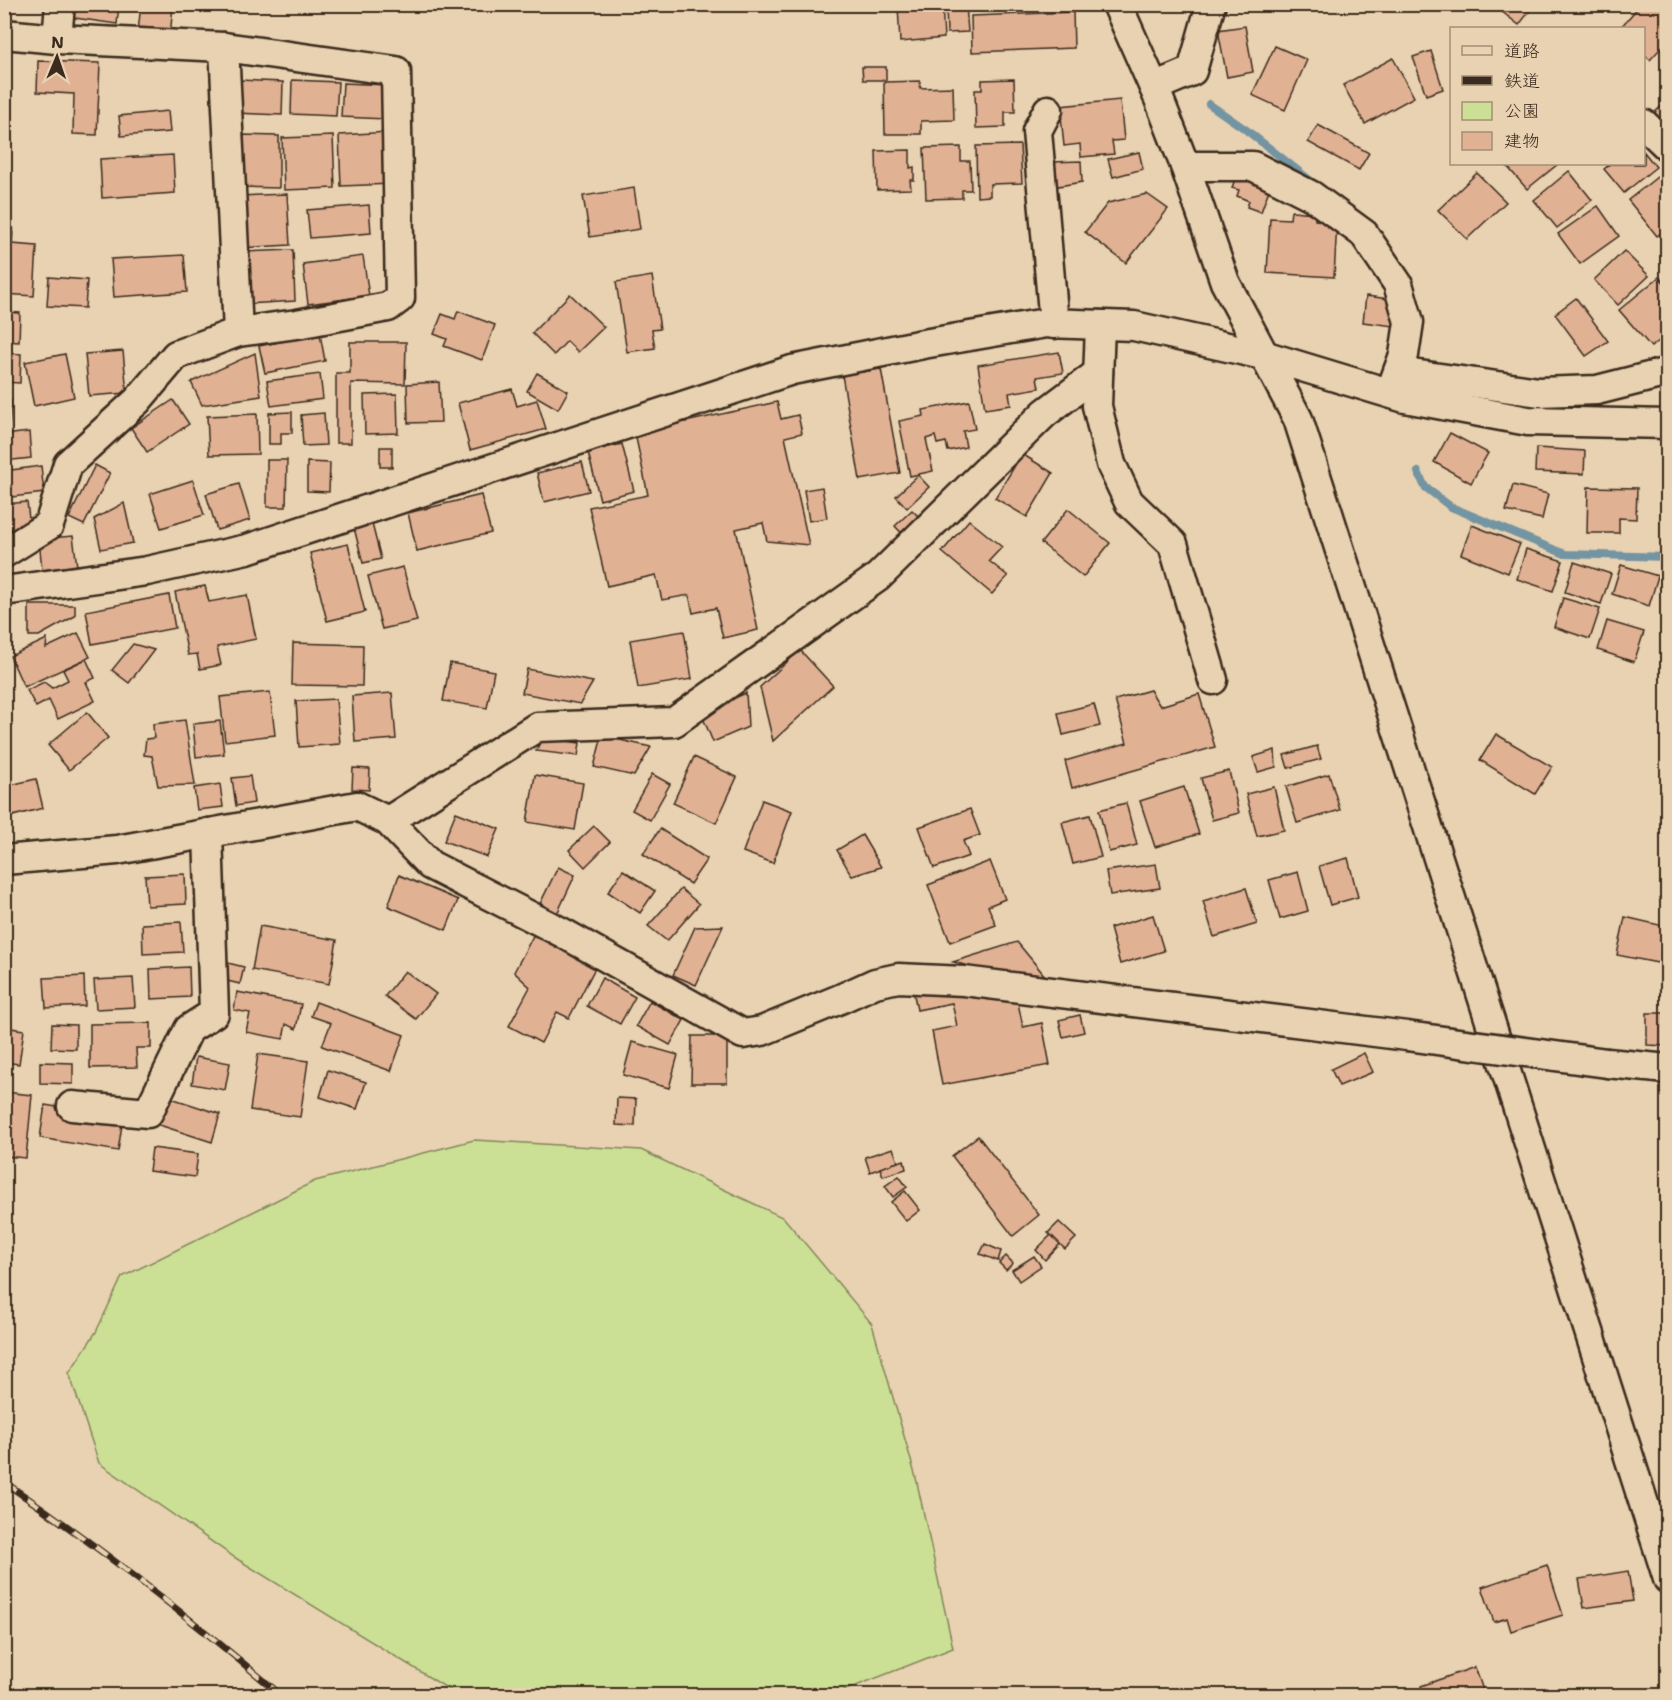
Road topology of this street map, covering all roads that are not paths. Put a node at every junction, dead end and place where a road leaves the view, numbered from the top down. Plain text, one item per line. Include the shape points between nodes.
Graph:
1 (60, 4) edge
2 (1117, 4) edge
3 (1211, 4) edge
4 (4, 34) edge
5 (57, 39) junction
6 (224, 47) junction
7 (1154, 87) junction
8 (1048, 110) dead end
9 (1645, 125) edge
10 (1668, 147) edge
11 (1185, 166) junction
12 (1054, 324) junction
13 (1100, 325) junction
14 (238, 332) junction
15 (1263, 355) junction
16 (1668, 372) edge
17 (1098, 373) junction
18 (1394, 382) junction
19 (1668, 424) edge
20 (4, 553) edge
21 (4, 591) edge
22 (1213, 680) dead end
23 (388, 820) junction
24 (208, 833) junction
25 (4, 860) edge
26 (1668, 1069) edge
27 (72, 1106) dead end
28 (1668, 1579) edge

1 - 5 street
2 - 7 street
3 - 7 street via 1192,71
4 - 5 street
5 - 6 street
6 - 14 street
6 - 14 street via 396,71 400,298 388,307
7 - 11 street
8 - 12 street via 1037,131
9 - 10 street
11 - 15 street via 1225,282
11 - 18 street via 1253,166 1312,196 1364,234 1398,284 1409,322 1404,355
12 - 13 street
12 - 21 street via 792,370 247,549 147,571
13 - 15 street via 1134,326
13 - 17 street
14 - 20 street via 176,355 137,401 68,464 49,525
15 - 18 street
15 - 28 street via 1298,419
16 - 18 street via 1597,390 1539,392
17 - 22 street via 1097,406 1112,464 1130,502 1173,543
17 - 23 street via 1045,413 878,577 674,722 537,727
18 - 19 street via 1405,398 1528,421
23 - 24 street via 357,806
23 - 26 street, bridge via 430,865 563,933 743,1035 762,1031 875,982 898,978 964,981
24 - 25 street via 117,850
24 - 27 street via 214,1013 189,1029 148,1113

